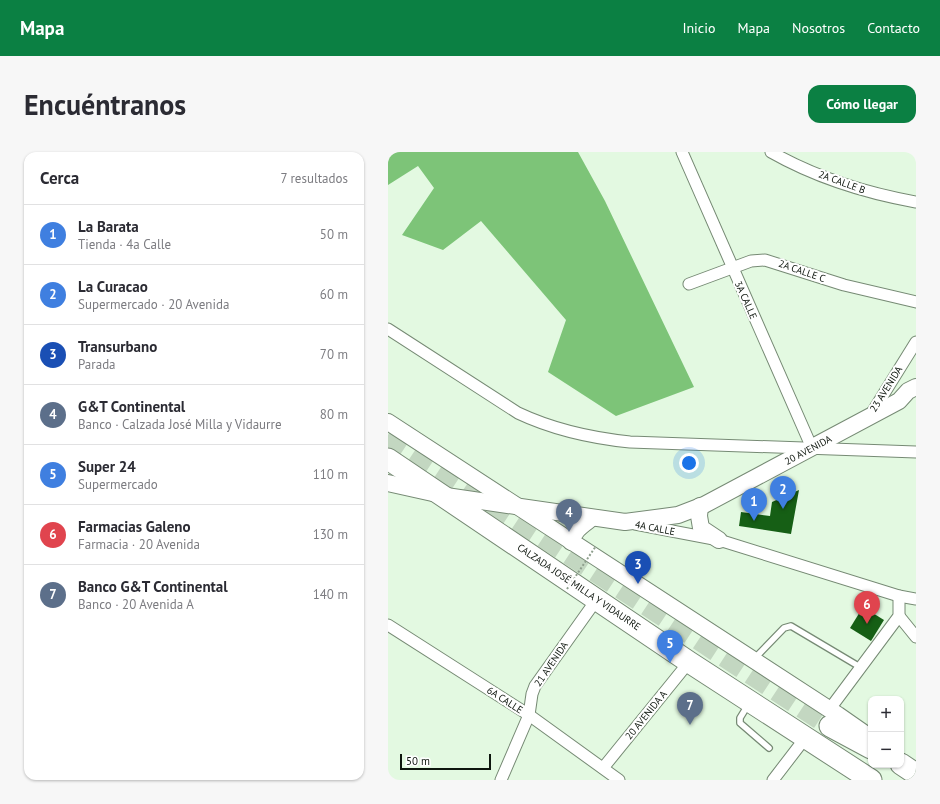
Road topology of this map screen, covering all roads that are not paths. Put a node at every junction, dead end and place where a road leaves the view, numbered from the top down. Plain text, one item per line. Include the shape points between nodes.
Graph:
1 (772, 152) edge
2 (686, 155) edge
3 (916, 202) edge
4 (732, 269) junction
5 (689, 284) dead end
6 (916, 302) edge
7 (388, 329) edge
8 (916, 342) edge
9 (916, 387) edge
10 (899, 401) junction
11 (916, 401) edge
12 (869, 416) junction
13 (388, 422) edge
14 (812, 448) junction
15 (916, 452) edge
16 (388, 459) edge
17 (388, 483) edge
18 (446, 496) junction
19 (700, 506) junction
20 (518, 507) junction
21 (592, 518) junction
22 (625, 522) junction
23 (719, 540) junction
24 (571, 542) junction
25 (899, 596) junction
26 (596, 599) junction
27 (916, 599) edge
28 (899, 616) junction
29 (388, 625) edge
30 (916, 637) edge
31 (753, 660) junction
32 (689, 662) junction
33 (860, 667) junction
34 (750, 701) junction
35 (529, 715) junction
36 (830, 718) junction
37 (806, 737) junction
38 (868, 737) edge
39 (868, 746) edge
40 (769, 748) dead end
41 (904, 766) edge
42 (602, 768) junction
43 (916, 774) edge
44 (502, 780) edge
45 (619, 780) edge
46 (773, 780) edge
47 (872, 780) edge

1 - 3 street, 2A CALLE B via 808,170 860,189
2 - 4 street, 3A CALLE
4 - 5 street, 2A CALLE C
4 - 6 street, 2A CALLE C via 757,260 773,261 844,285
4 - 14 street, 3A CALLE
7 - 14 street via 518,413 563,430 630,442
8 - 12 street, 23 AVENIDA
9 - 10 main road, 20 AVENIDA
10 - 11 main road, 20 AVENIDA
10 - 12 main road, 20 AVENIDA
12 - 14 main road, 20 AVENIDA
13 - 20 main road
14 - 15 street
14 - 19 main road, 20 AVENIDA
16 - 18 highway, CALZADA JOSÉ MILLA Y VIDAURRE
17 - 18 main road, 4A CALLE
18 - 20 main road, 4A CALLE
18 - 26 highway, CALZADA JOSÉ MILLA Y VIDAURRE
19 - 22 main road, 20 AVENIDA via 678,515
19 - 23 main road via 701,528
20 - 21 main road, 4A CALLE
20 - 24 main road
21 - 22 main road, 4A CALLE
21 - 24 main road via 578,529
22 - 23 street, 4A CALLE
23 - 25 street, 4A CALLE
24 - 31 main road
25 - 27 street, 4A CALLE
25 - 28 street
26 - 32 highway, CALZADA JOSÉ MILLA Y VIDAURRE
26 - 35 street, 21 AVENIDA via 535,686
28 - 30 street
28 - 33 street
29 - 35 street, 6A CALLE
31 - 33 lane via 784,628 791,626
31 - 36 main road
32 - 34 highway, CALZADA JOSÉ MILLA Y VIDAURRE
32 - 42 street, 20 AVENIDA A
33 - 36 street
34 - 37 highway, CALZADA JOSÉ MILLA Y VIDAURRE
34 - 40 lane via 740,718 740,723
35 - 42 street, 6A CALLE
35 - 44 street, 21 AVENIDA
36 - 38 main road
36 - 39 highway
37 - 46 street
37 - 47 highway, CALZADA JOSÉ MILLA Y VIDAURRE
41 - 43 highway
42 - 45 street, 6A CALLE

